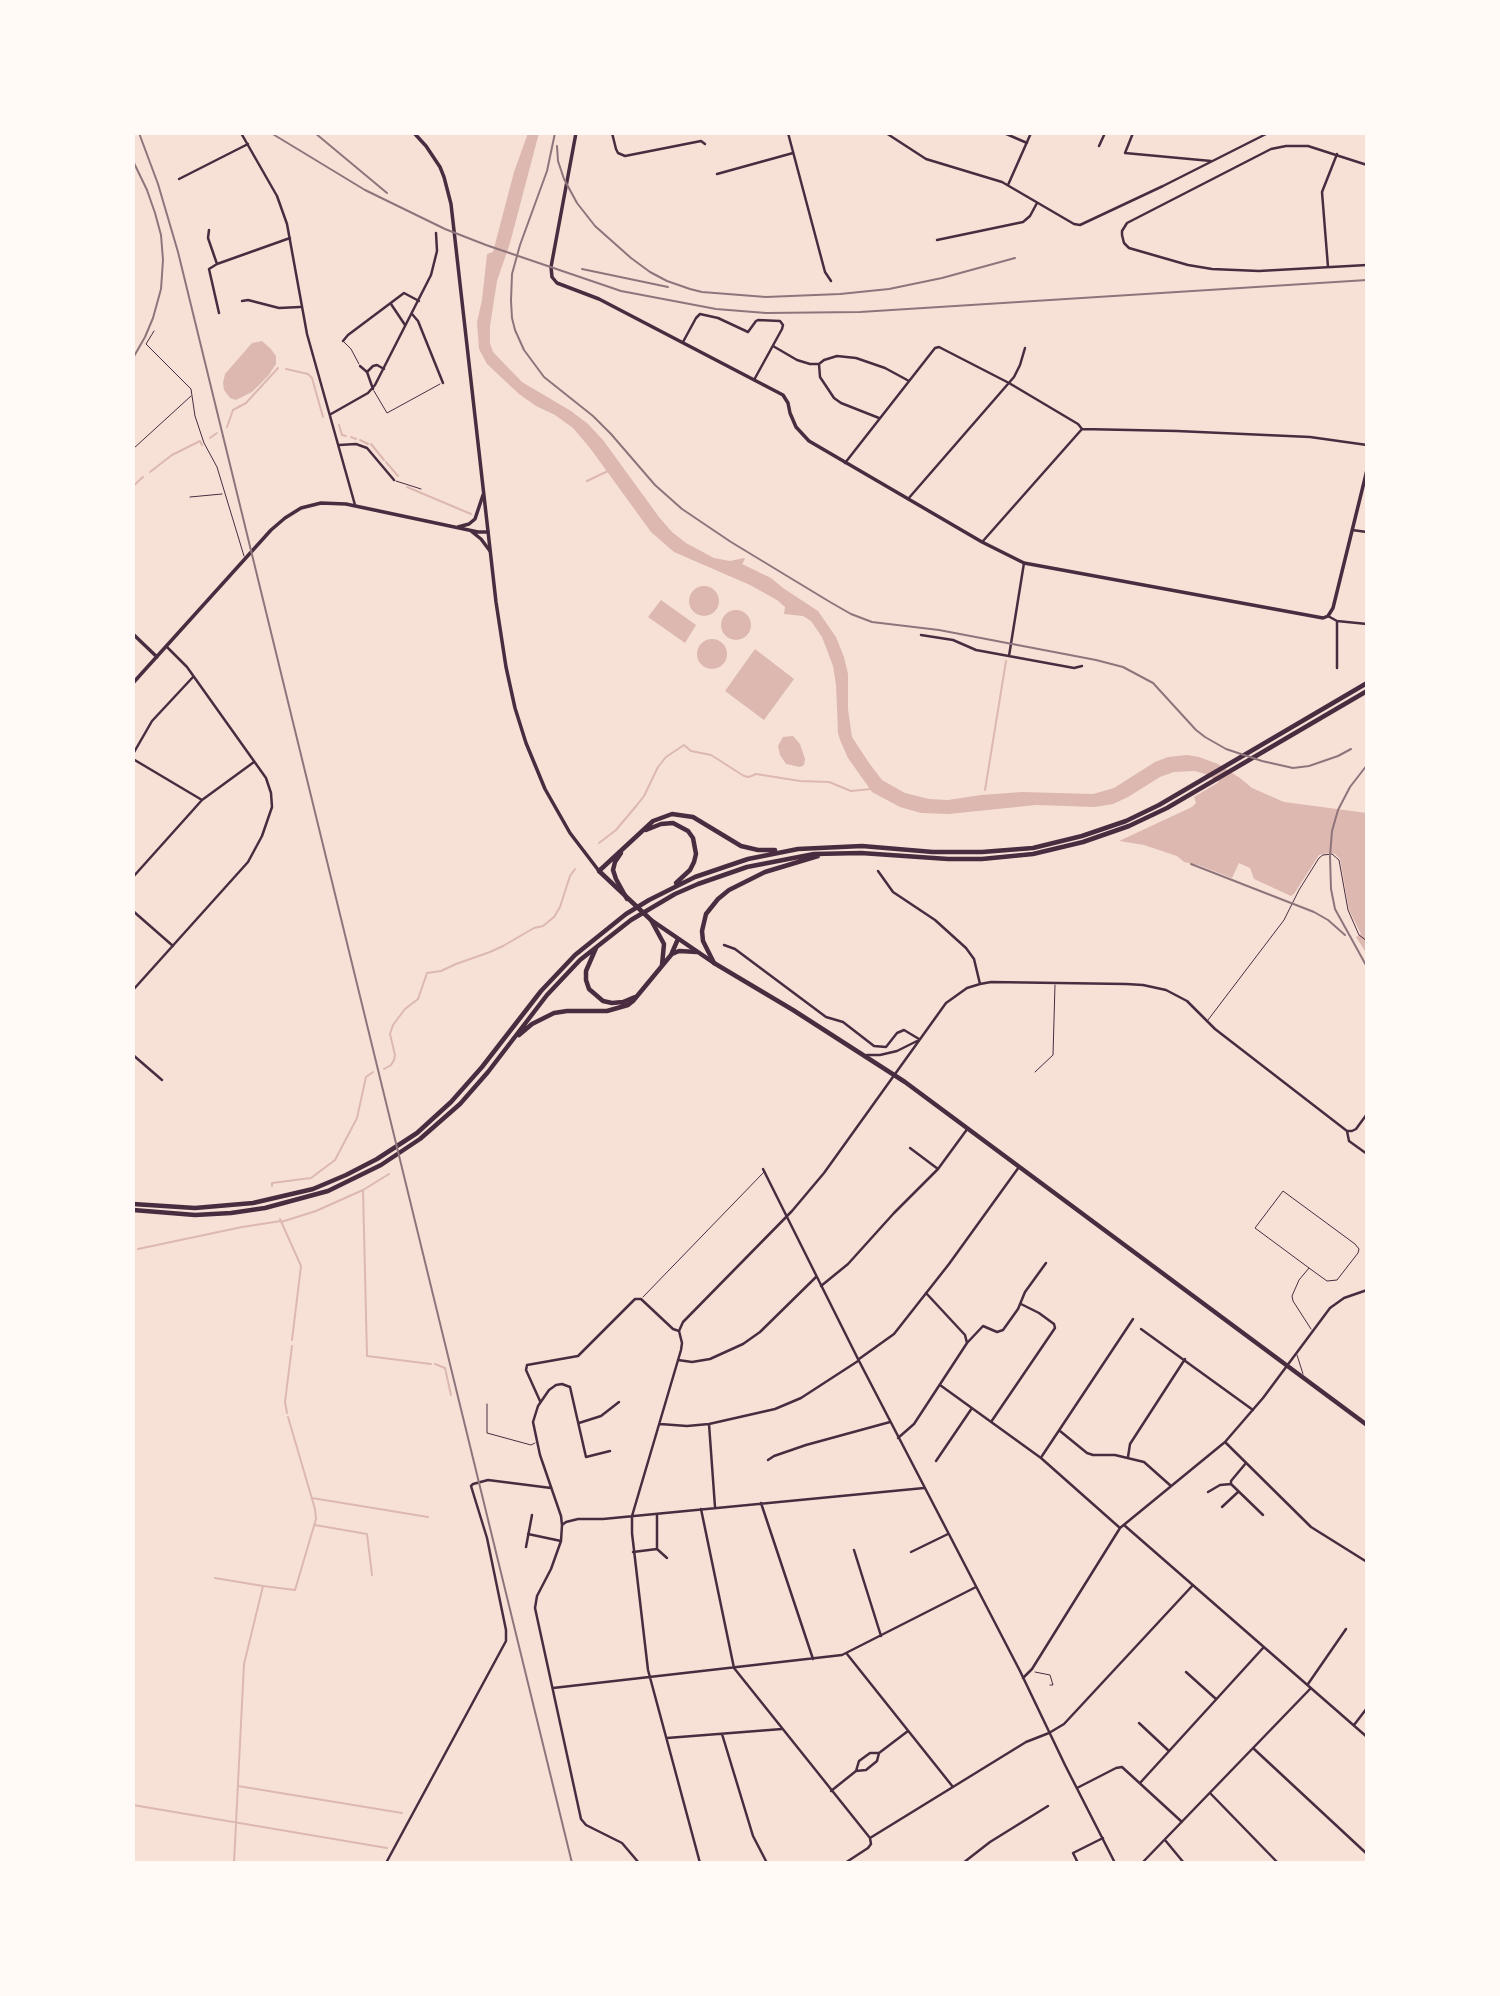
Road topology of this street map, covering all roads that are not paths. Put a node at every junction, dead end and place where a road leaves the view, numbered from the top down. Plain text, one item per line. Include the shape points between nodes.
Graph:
1 (241, 133) edge
2 (414, 133) edge
3 (576, 133) edge
4 (612, 133) edge
5 (788, 133) edge
6 (886, 133) edge
7 (1004, 133) edge
8 (1031, 133) edge
9 (1105, 133) edge
10 (1133, 133) edge
11 (1268, 133) edge
12 (1027, 143) junction
13 (248, 144) junction
14 (705, 144) dead end
15 (1099, 146) dead end
16 (793, 153) junction
17 (1336, 154) junction
18 (1211, 161) junction
19 (1367, 165) edge
20 (717, 174) dead end
21 (179, 179) dead end
22 (1008, 185) junction
23 (1037, 203) junction
24 (209, 230) dead end
25 (436, 233) dead end
26 (290, 238) junction
27 (937, 240) dead end
28 (218, 264) junction
29 (1367, 265) edge
30 (1328, 267) junction
31 (831, 281) dead end
32 (419, 301) junction
33 (242, 302) dead end
34 (391, 304) junction
35 (301, 307) junction
36 (219, 313) dead end
37 (412, 314) junction
38 (406, 326) junction
39 (154, 331) dead end
40 (343, 341) joint
41 (683, 342) junction
42 (772, 346) junction
43 (1025, 348) dead end
44 (819, 364) junction
45 (360, 366) joint
46 (384, 369) junction
47 (367, 372) junction
48 (754, 380) junction
49 (908, 381) junction
50 (443, 383) joint
51 (1009, 383) junction
52 (373, 389) junction
53 (192, 394) junction
54 (331, 414) junction
55 (880, 418) junction
56 (1082, 429) junction
57 (339, 445) junction
58 (1367, 445) edge
59 (133, 449) edge
60 (845, 463) junction
61 (1367, 470) edge
62 (394, 480) joint
63 (421, 489) dead end
64 (483, 493) junction
65 (225, 494) junction
66 (190, 498) dead end
67 (908, 499) junction
68 (355, 505) junction
69 (457, 527) junction
70 (469, 530) junction
71 (1352, 530) junction
72 (488, 532) junction
73 (1367, 532) edge
74 (982, 542) junction
75 (491, 552) junction
76 (246, 558) junction
77 (1024, 563) junction
78 (1328, 616) junction
79 (1337, 621) junction
80 (1367, 624) edge
81 (133, 634) edge
82 (921, 635) dead end
83 (166, 646) junction
84 (1009, 656) junction
85 (157, 657) junction
86 (1082, 666) dead end
87 (1337, 668) dead end
88 (194, 676) junction
89 (133, 683) edge
90 (1367, 683) edge
91 (1367, 691) edge
92 (133, 754) edge
93 (133, 760) edge
94 (254, 761) junction
95 (202, 800) junction
96 (642, 832) junction
97 (623, 849) junction
98 (786, 851) junction
99 (829, 853) junction
100 (599, 871) junction
101 (878, 871) dead end
102 (133, 877) edge
103 (672, 888) junction
104 (627, 899) junction
105 (133, 911) edge
106 (651, 920) junction
107 (678, 939) junction
108 (1367, 941) edge
109 (598, 944) junction
110 (724, 945) dead end
111 (173, 946) junction
112 (697, 952) junction
113 (671, 955) junction
114 (714, 963) junction
115 (662, 966) junction
116 (1055, 983) junction
117 (980, 984) junction
118 (133, 990) edge
119 (639, 995) junction
120 (1207, 1022) junction
121 (919, 1039) junction
122 (508, 1045) junction
123 (133, 1055) edge
124 (864, 1055) junction
125 (1035, 1072) dead end
126 (894, 1075) junction
127 (162, 1080) dead end
128 (1367, 1114) edge
129 (968, 1128) junction
130 (1347, 1131) junction
131 (910, 1148) dead end
132 (1367, 1154) edge
133 (1019, 1167) junction
134 (939, 1169) junction
135 (764, 1170) joint
136 (133, 1204) edge
137 (133, 1210) edge
138 (786, 1217) junction
139 (1046, 1263) dead end
140 (1309, 1268) junction
141 (817, 1277) junction
142 (821, 1286) junction
143 (1367, 1290) edge
144 (926, 1293) junction
145 (641, 1299) junction
146 (1021, 1304) junction
147 (1133, 1319) dead end
148 (1141, 1329) dead end
149 (679, 1331) junction
150 (1312, 1331) junction
151 (967, 1343) junction
152 (1297, 1352) junction
153 (1185, 1359) junction
154 (678, 1360) junction
155 (858, 1360) junction
156 (1287, 1366) junction
157 (1305, 1379) junction
158 (940, 1385) junction
159 (540, 1401) junction
160 (619, 1402) dead end
161 (487, 1404) dead end
162 (972, 1409) junction
163 (1253, 1410) junction
164 (890, 1422) junction
165 (990, 1422) junction
166 (579, 1423) junction
167 (659, 1424) junction
168 (709, 1424) junction
169 (1367, 1425) edge
170 (1059, 1430) junction
171 (898, 1438) junction
172 (537, 1443) junction
173 (1225, 1443) junction
174 (610, 1451) dead end
175 (1128, 1457) junction
176 (1041, 1458) junction
177 (768, 1460) dead end
178 (936, 1461) dead end
179 (1246, 1463) junction
180 (1231, 1484) junction
181 (1171, 1486) junction
182 (551, 1488) junction
183 (925, 1488) junction
184 (1208, 1492) dead end
185 (1238, 1492) junction
186 (761, 1503) junction
187 (715, 1507) junction
188 (1222, 1507) dead end
189 (701, 1508) junction
190 (657, 1513) junction
191 (533, 1515) dead end
192 (1263, 1515) dead end
193 (632, 1516) junction
194 (562, 1525) junction
195 (1124, 1525) junction
196 (1119, 1528) junction
197 (528, 1534) junction
198 (948, 1534) junction
199 (561, 1541) junction
200 (526, 1547) dead end
201 (657, 1549) junction
202 (854, 1550) dead end
203 (633, 1552) junction
204 (911, 1552) dead end
205 (667, 1558) dead end
206 (1367, 1562) edge
207 (1193, 1585) junction
208 (976, 1587) junction
209 (1346, 1629) dead end
210 (881, 1636) junction
211 (1264, 1647) junction
212 (847, 1654) junction
213 (813, 1659) junction
214 (734, 1668) junction
215 (1035, 1672) dead end
216 (1186, 1672) dead end
217 (650, 1678) junction
218 (1023, 1678) junction
219 (1050, 1685) dead end
220 (1309, 1686) junction
221 (553, 1688) junction
222 (1216, 1699) junction
223 (1367, 1708) edge
224 (1139, 1723) dead end
225 (1354, 1725) junction
226 (782, 1729) junction
227 (908, 1731) junction
228 (1049, 1733) junction
229 (722, 1734) junction
230 (1367, 1737) edge
231 (666, 1738) junction
232 (1253, 1748) junction
233 (1169, 1751) junction
234 (879, 1753) junction
235 (856, 1770) junction
236 (1140, 1783) junction
237 (953, 1787) junction
238 (1077, 1788) junction
239 (831, 1791) junction
240 (1210, 1793) junction
241 (1048, 1806) dead end
242 (1182, 1822) junction
243 (870, 1838) junction
244 (1102, 1838) junction
245 (1165, 1840) junction
246 (1367, 1854) edge
247 (386, 1863) edge
248 (639, 1863) edge
249 (700, 1863) edge
250 (767, 1863) edge
251 (845, 1863) edge
252 (963, 1863) edge
253 (1078, 1863) edge
254 (1115, 1863) edge
255 (1142, 1863) edge
256 (1184, 1863) edge
257 (1278, 1863) edge

1 - 13 street
2 - 64 street via 440,167 451,204
3 - 41 street via 552,277
4 - 14 street via 618,153 625,156 701,141
5 - 16 street
6 - 22 street via 928,160
7 - 12 street
8 - 12 street
9 - 15 street
10 - 18 street via 1125,153
11 - 18 street
12 - 22 street
13 - 21 street
13 - 26 street via 277,196
16 - 20 street
16 - 31 street
17 - 19 street
17 - 30 street via 1322,192
17 - 30 street via 1308,146 1271,149 1127,223 1122,231 1129,248 1188,265 1259,271
18 - 23 street via 1084,224 1076,225
22 - 23 street
23 - 27 street via 1023,222
24 - 28 street
25 - 32 street via 436,259
26 - 28 street
26 - 35 street
28 - 36 street via 209,269
29 - 30 street
32 - 34 street via 406,293
32 - 37 street
33 - 35 street
34 - 38 street
34 - 40 street
35 - 54 street
37 - 38 street
37 - 50 street
38 - 46 street
39 - 53 lane via 146,344
40 - 45 lane
41 - 42 street via 700,314 748,332 758,320 780,321 782,329
41 - 48 street
42 - 44 street via 797,360
42 - 48 street
43 - 51 street
44 - 49 street via 837,356 856,358
44 - 55 street via 820,377 834,398
45 - 47 street
46 - 47 street via 377,365
46 - 52 street
47 - 52 street
48 - 60 street via 786,398 792,420 804,437
49 - 51 street via 939,348
49 - 55 street
50 - 52 lane via 387,413
51 - 56 street
51 - 67 street
52 - 54 street
53 - 59 lane
53 - 65 lane via 195,416
54 - 57 street
55 - 60 street
56 - 58 street via 1310,437
56 - 74 street
57 - 62 street via 367,447
57 - 68 street
60 - 67 street
61 - 71 street
62 - 63 lane
64 - 69 street via 475,519
64 - 72 street
65 - 66 lane
65 - 76 lane
67 - 74 street
68 - 69 street
68 - 76 street via 321,503 301,508 278,524
69 - 70 street
70 - 72 street
70 - 75 street
71 - 73 street
71 - 78 street
72 - 75 street
74 - 77 street
75 - 100 street via 502,646 526,743 561,817
76 - 83 street
77 - 78 street via 1318,618
77 - 84 street
78 - 79 street
79 - 80 street
79 - 87 street
81 - 85 street
82 - 84 street
83 - 85 street
83 - 88 street
84 - 86 street
85 - 89 street
88 - 92 street via 155,717
88 - 94 street
90 - 98 main road via 1180,793 1107,829 1003,851 843,846
91 - 99 main road via 1187,796 1109,834 1034,854 992,859
93 - 95 street
94 - 95 street
94 - 111 street via 272,796 262,836 242,870
95 - 102 street
96 - 97 main road
96 - 98 main road via 662,817 682,815 741,846
96 - 103 main road via 673,823 693,838 694,862
97 - 100 main road
97 - 104 main road via 613,870
98 - 103 main road via 725,866
99 - 109 main road via 771,861 698,884 652,906
99 - 114 main road via 765,872 718,899 706,914 702,931
100 - 104 main road
101 - 117 street via 893,892 966,948
103 - 136 main road via 626,914 575,955 463,1090 430,1122 377,1159 313,1189 253,1203 195,1208
104 - 106 main road
105 - 111 street
106 - 107 main road
106 - 115 main road via 664,944
107 - 112 main road
107 - 113 main road
108 - 120 lane via 1359,935 1348,910 1339,860 1332,854 1323,855 1284,920
109 - 119 main road via 586,971 589,989 611,1003
109 - 122 main road via 547,995
110 - 121 street via 874,1046 886,1047 904,1030
111 - 118 street
112 - 113 main road
112 - 114 main road
113 - 115 main road
114 - 124 main road
115 - 119 main road
116 - 117 street
116 - 120 street via 1157,988 1187,1001
116 - 125 lane via 1053,1055
117 - 121 street via 946,1003
119 - 122 main road via 615,1010 554,1013 532,1024
120 - 130 street
121 - 124 street via 897,1051
121 - 126 street
122 - 137 main road via 468,1095 420,1139 339,1186 243,1212 195,1215
123 - 127 street
124 - 126 main road
126 - 129 main road
126 - 138 street via 827,1170
128 - 130 street via 1356,1129
129 - 133 main road
129 - 134 street
130 - 132 street via 1349,1141
131 - 134 street
133 - 144 street
133 - 156 main road
134 - 142 street
135 - 138 street
135 - 145 lane
138 - 141 street
138 - 149 street
139 - 146 street
140 - 140 lane via 1327,1281 1337,1280 1358,1247 1283,1191 1255,1228
140 - 150 lane via 1292,1296
141 - 142 street
141 - 154 street via 743,1344 710,1359
142 - 155 street
143 - 150 street via 1336,1303
144 - 151 street via 965,1335
144 - 155 street via 894,1334
145 - 149 street
145 - 159 street via 579,1356 527,1366
146 - 151 street via 1001,1332 983,1326
146 - 165 street via 1055,1328
147 - 170 street
148 - 153 street
149 - 154 street
150 - 152 street
151 - 158 street
152 - 156 street
152 - 157 lane
153 - 163 street
153 - 175 street via 1130,1444
154 - 167 street
155 - 164 street
155 - 168 street via 790,1403
156 - 157 main road
156 - 163 street
157 - 169 main road
158 - 162 street
158 - 171 street via 914,1424
159 - 166 street via 556,1385 570,1387
159 - 172 street via 533,1416
160 - 166 street via 601,1416
161 - 172 lane via 487,1433
162 - 165 street
162 - 178 street
163 - 173 street
164 - 171 street
164 - 177 street
165 - 176 street
166 - 174 street via 586,1457
167 - 168 street
167 - 193 street
168 - 187 street
170 - 175 street via 1087,1453
170 - 176 street
171 - 183 street
172 - 182 street
173 - 179 street
173 - 181 street
175 - 181 street via 1144,1462
176 - 196 street
179 - 180 street
179 - 206 street via 1311,1527
180 - 184 street
180 - 185 street
181 - 195 street
182 - 194 street
182 - 247 street via 488,1480 471,1486 487,1538 506,1642
183 - 186 street
183 - 198 street
185 - 188 street
185 - 192 street
186 - 187 street
186 - 213 street
187 - 189 street
189 - 190 street
189 - 214 street
190 - 193 street
190 - 201 street
191 - 197 street
193 - 194 street
193 - 203 street
194 - 199 street
195 - 196 street
195 - 207 street
196 - 218 street
197 - 199 street
197 - 200 street
198 - 204 street
198 - 208 street
199 - 221 street via 534,1605
201 - 203 street
201 - 205 street
202 - 210 street
203 - 217 street
207 - 211 street
207 - 228 street via 1064,1724
208 - 210 street
208 - 218 street
209 - 220 street
210 - 212 street
211 - 220 street
211 - 222 street
212 - 213 street
212 - 227 street
213 - 214 street
214 - 217 street
214 - 226 street
215 - 219 lane via 1049,1675
216 - 222 street
217 - 221 street
217 - 231 street
218 - 228 street
220 - 225 street
220 - 232 street
221 - 248 street via 581,1819 622,1843
222 - 233 street
223 - 225 street
224 - 233 street
225 - 230 street
226 - 229 street
226 - 239 street
227 - 234 street
227 - 237 street
228 - 237 street
228 - 238 street
229 - 231 street
229 - 250 street via 749,1825
231 - 249 street
232 - 240 street
232 - 246 street
233 - 236 street
234 - 235 street via 868,1754
234 - 235 street via 877,1762 863,1772
235 - 239 street
236 - 238 street via 1119,1767
236 - 242 street
237 - 243 street
238 - 244 street
239 - 243 street
240 - 242 street
240 - 257 street
241 - 252 street
242 - 245 street
243 - 251 street via 868,1848
244 - 253 street via 1073,1853
244 - 254 street
245 - 255 street
245 - 256 street

